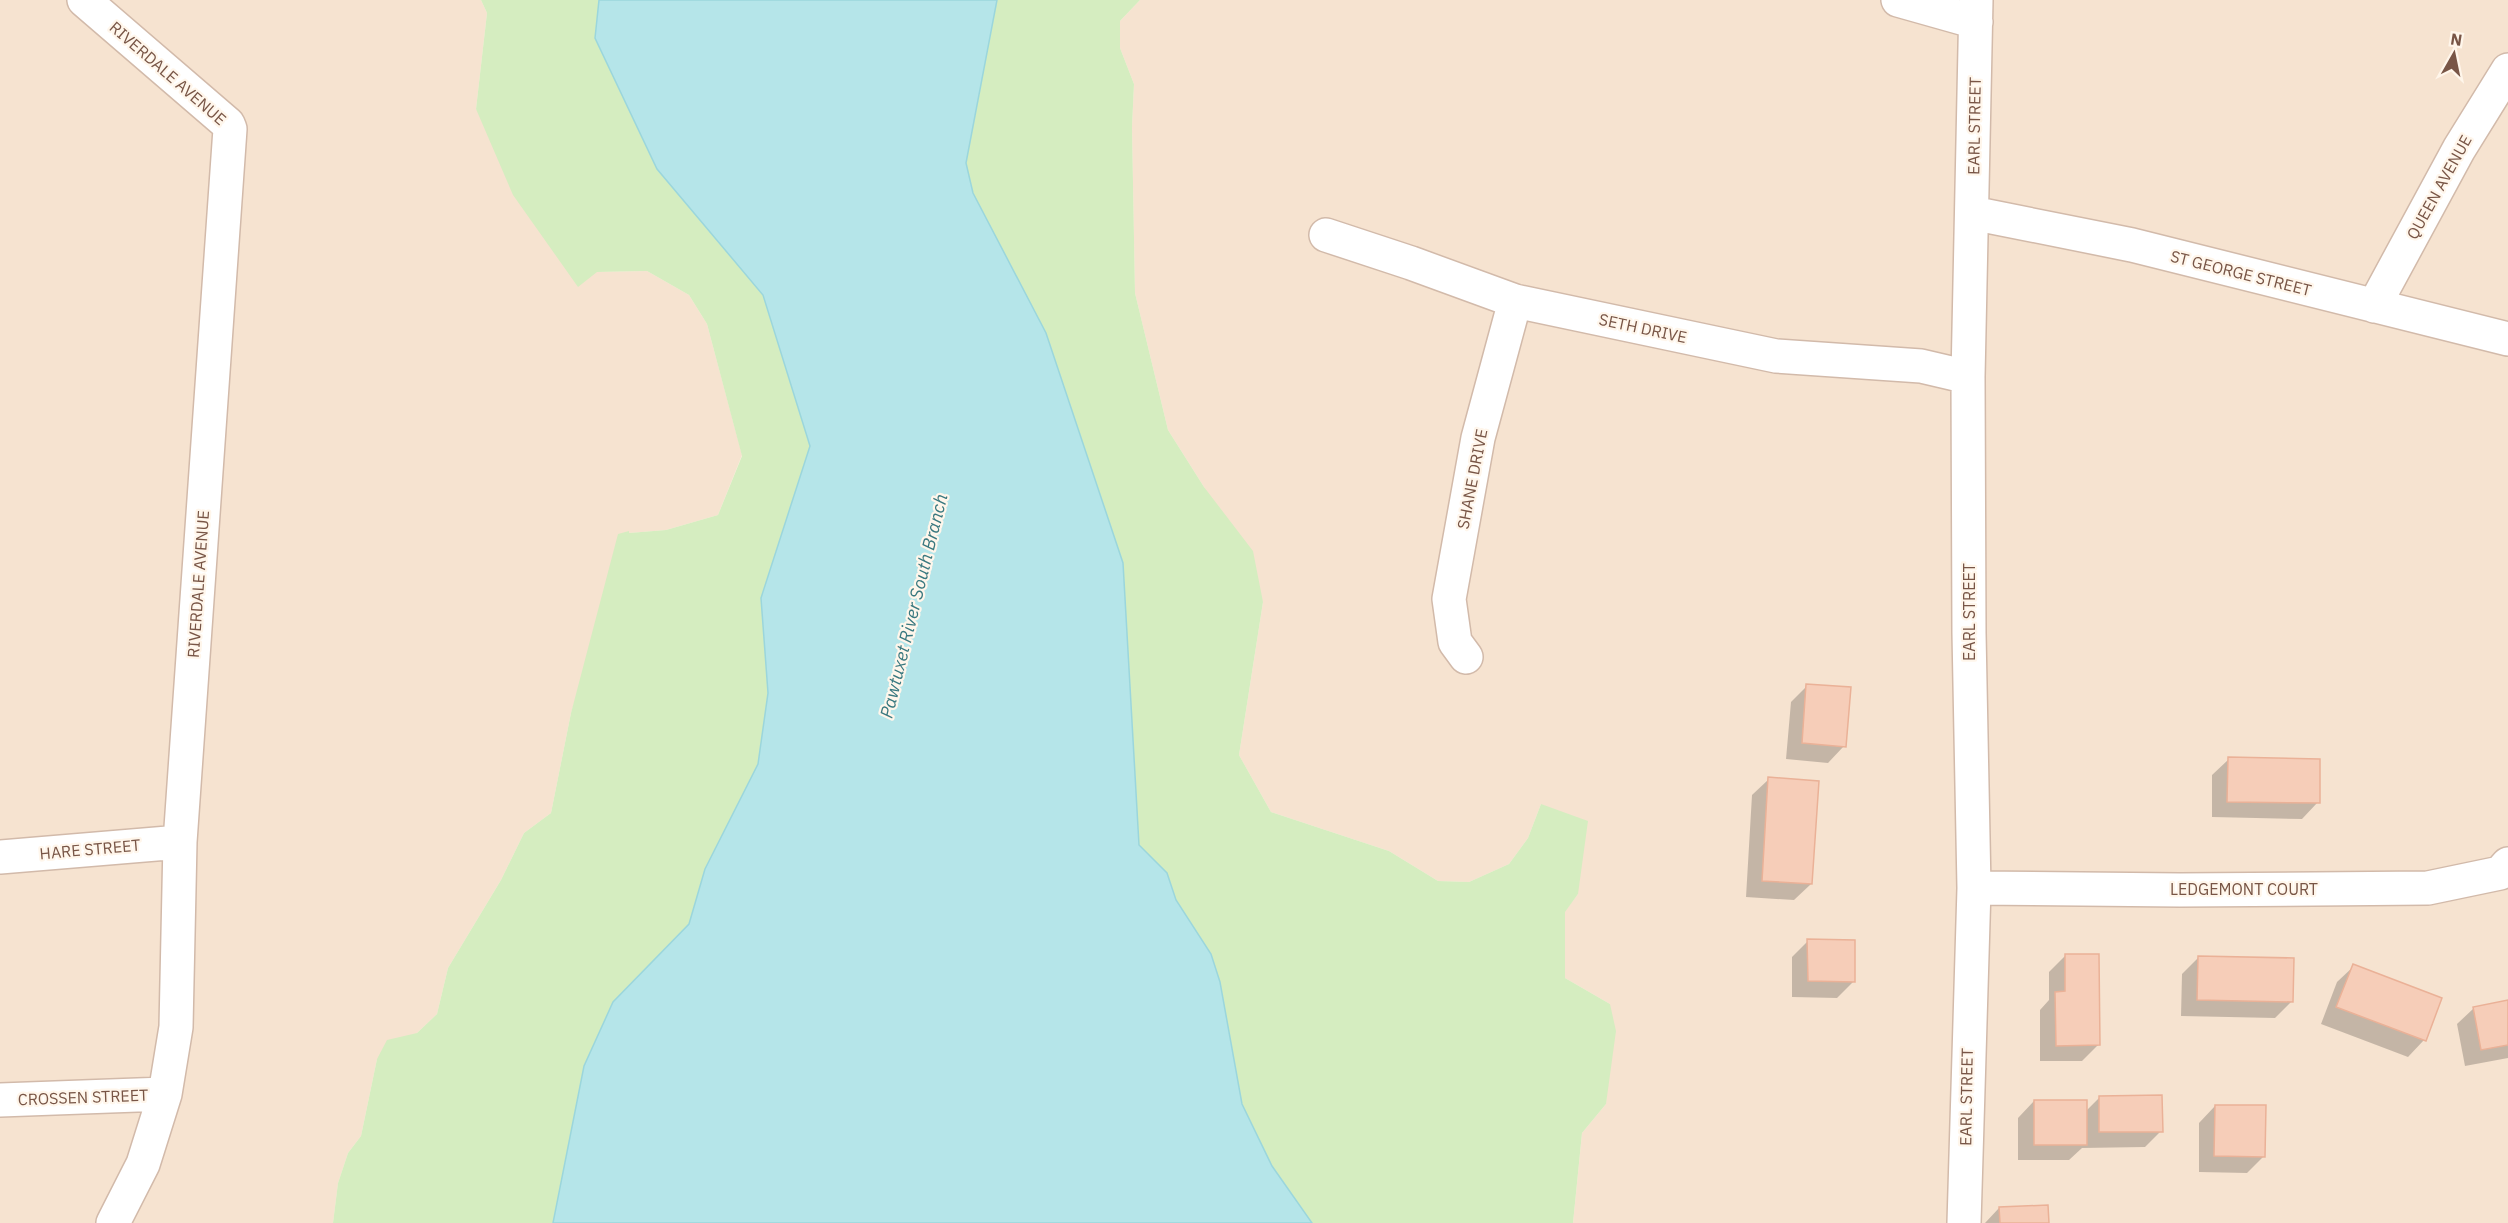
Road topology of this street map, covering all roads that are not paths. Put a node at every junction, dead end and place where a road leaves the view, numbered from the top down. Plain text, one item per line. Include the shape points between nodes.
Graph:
1 (84, 0) edge
2 (1898, 0) edge
3 (1976, 11) edge
4 (2508, 70) edge
5 (1972, 213) junction
6 (1326, 235) dead end
7 (1515, 301) junction
8 (2374, 306) junction
9 (2508, 339) edge
10 (1968, 377) junction
11 (1466, 657) dead end
12 (180, 842) junction
13 (0, 857) edge
14 (2508, 864) edge
15 (1974, 888) junction
16 (165, 1094) junction
17 (0, 1100) edge
18 (113, 1223) edge
19 (1964, 1223) edge

1 - 12 street, RIVERDALE AVENUE via 230,129
2 - 3 street
3 - 5 street, EARL STREET
4 - 8 street, QUEEN AVENUE via 2459,149
5 - 8 street, ST GEORGE STREET via 2132,245
5 - 10 street, EARL STREET
6 - 7 street, SETH DRIVE
7 - 10 street, SETH DRIVE via 1776,356 1921,366
7 - 11 street, SHANE DRIVE via 1478,438 1449,599 1455,642
8 - 9 street, ST GEORGE STREET
10 - 15 street, EARL STREET
12 - 13 street, HARE STREET
12 - 16 street, RIVERDALE AVENUE via 176,1027
14 - 15 street, LEDGEMONT COURT via 2500,873 2428,888
15 - 19 street, EARL STREET
16 - 17 street, CROSSEN STREET
16 - 18 street, RIVERDALE AVENUE via 143,1164

